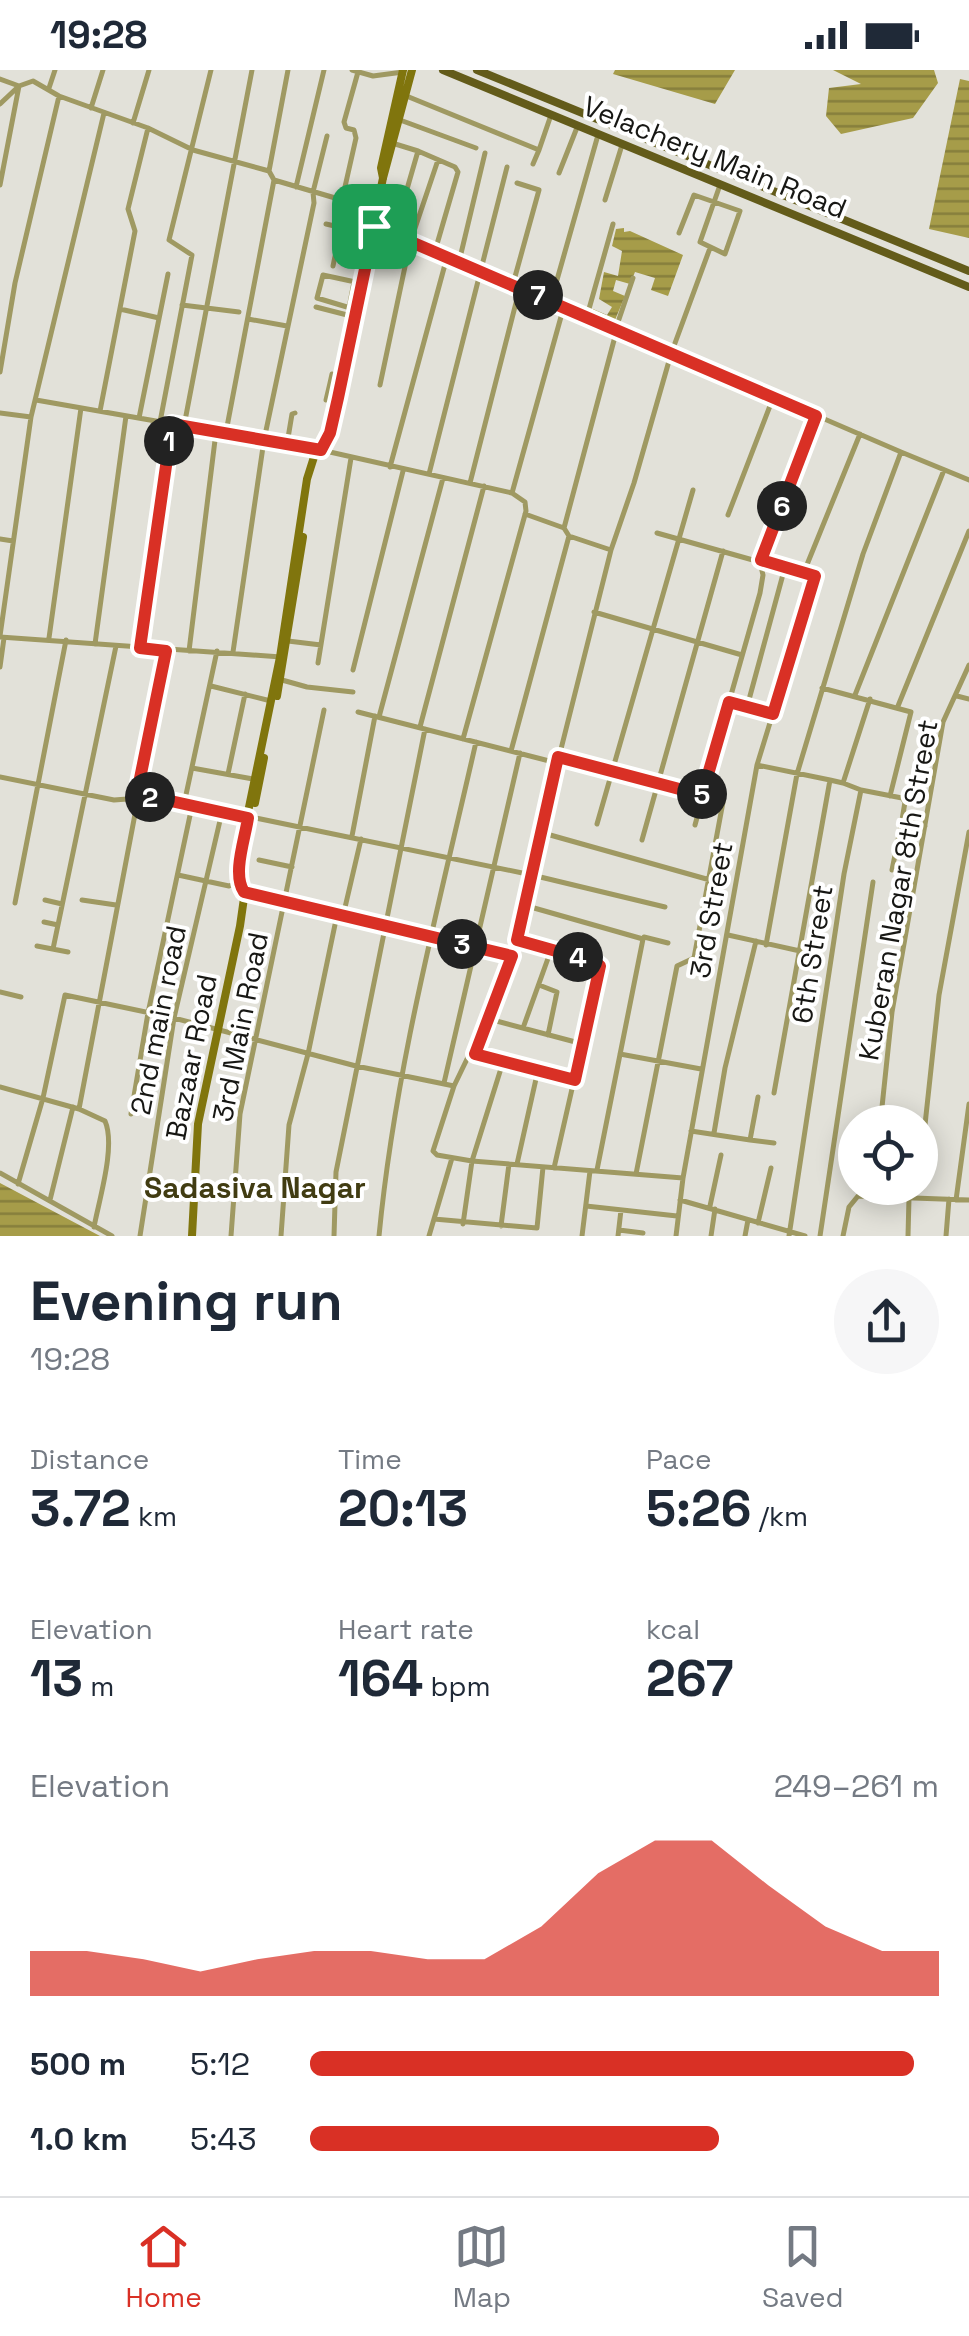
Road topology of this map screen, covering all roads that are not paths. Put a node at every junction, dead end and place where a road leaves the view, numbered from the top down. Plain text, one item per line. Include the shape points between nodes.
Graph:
1 (54, 70) edge
2 (103, 70) edge
3 (149, 70) edge
4 (212, 70) edge
5 (252, 70) edge
6 (288, 70) edge
7 (324, 70) edge
8 (443, 70) edge
9 (477, 70) edge
10 (355, 71) edge
11 (406, 71) edge
12 (0, 79) edge
13 (19, 86) junction
14 (49, 88) junction
15 (404, 95) junction
16 (59, 96) junction
17 (0, 104) edge
18 (91, 108) junction
19 (104, 113) junction
20 (551, 115) junction
21 (397, 119) junction
22 (133, 122) junction
23 (578, 124) junction
24 (148, 128) junction
25 (599, 132) junction
26 (327, 136) dead end
27 (392, 142) junction
28 (622, 142) junction
29 (476, 148) dead end
30 (192, 150) junction
31 (539, 150) junction
32 (418, 152) junction
33 (485, 153) dead end
34 (438, 160) junction
35 (233, 163) junction
36 (534, 164) dead end
37 (507, 167) dead end
38 (268, 171) junction
39 (559, 173) dead end
40 (383, 178) junction
41 (274, 180) junction
42 (517, 183) dead end
43 (0, 185) edge
44 (722, 186) junction
45 (296, 187) junction
46 (313, 192) junction
47 (789, 196) junction
48 (605, 200) dead end
49 (715, 203) junction
50 (783, 210) junction
51 (326, 224) dead end
52 (613, 224) dead end
53 (341, 228) junction
54 (373, 230) junction
55 (680, 233) dead end
56 (394, 234) junction
57 (411, 241) junction
58 (710, 248) junction
59 (434, 251) junction
60 (447, 256) junction
61 (459, 262) junction
62 (333, 266) dead end
63 (480, 270) junction
64 (969, 271) edge
65 (168, 274) dead end
66 (633, 278) dead end
67 (358, 282) junction
68 (512, 284) junction
69 (969, 287) edge
70 (520, 288) junction
71 (551, 301) junction
72 (182, 305) junction
73 (317, 305) dead end
74 (564, 306) junction
75 (207, 308) junction
76 (120, 310) junction
77 (238, 312) dead end
78 (354, 312) junction
79 (587, 316) junction
80 (160, 318) junction
81 (248, 318) junction
82 (287, 326) junction
83 (616, 329) junction
84 (670, 354) junction
85 (0, 372) edge
86 (332, 374) dead end
87 (330, 383) junction
88 (380, 385) dead end
89 (341, 386) junction
90 (773, 398) junction
91 (36, 400) junction
92 (326, 400) dead end
93 (81, 408) junction
94 (0, 412) edge
95 (100, 412) junction
96 (296, 413) dead end
97 (126, 416) junction
98 (816, 416) junction
99 (31, 417) junction
100 (139, 418) junction
101 (160, 422) junction
102 (172, 424) junction
103 (184, 426) junction
104 (216, 432) junction
105 (226, 434) junction
106 (860, 434) junction
107 (264, 440) junction
108 (287, 444) junction
109 (319, 452) junction
110 (901, 452) junction
111 (351, 458) junction
112 (390, 467) junction
113 (403, 470) junction
114 (944, 470) junction
115 (429, 474) junction
116 (444, 478) junction
117 (969, 479) edge
118 (470, 483) junction
119 (484, 486) junction
120 (693, 490) dead end
121 (512, 493) junction
122 (526, 514) junction
123 (728, 515) dead end
124 (564, 528) junction
125 (969, 532) edge
126 (657, 533) dead end
127 (569, 536) junction
128 (680, 538) junction
129 (0, 539) edge
130 (14, 541) junction
131 (611, 550) junction
132 (723, 551) junction
133 (761, 562) junction
134 (786, 567) junction
135 (804, 572) junction
136 (594, 612) junction
137 (653, 628) junction
138 (2, 637) edge
139 (49, 638) junction
140 (66, 640) junction
141 (288, 640) junction
142 (696, 643) junction
143 (95, 644) junction
144 (116, 646) junction
145 (140, 648) junction
146 (320, 648) junction
147 (166, 651) junction
148 (189, 651) junction
149 (218, 651) junction
150 (233, 652) junction
151 (742, 655) junction
152 (282, 658) junction
153 (318, 663) dead end
154 (969, 665) edge
155 (0, 667) edge
156 (353, 670) dead end
157 (282, 680) junction
158 (211, 686) junction
159 (822, 688) junction
160 (353, 692) dead end
161 (246, 694) junction
162 (855, 695) junction
163 (957, 696) junction
164 (870, 698) junction
165 (969, 699) edge
166 (270, 701) junction
167 (729, 702) junction
168 (747, 706) junction
169 (898, 706) junction
170 (324, 710) dead end
171 (358, 712) dead end
172 (773, 714) junction
173 (377, 716) junction
174 (422, 728) junction
175 (463, 739) junction
176 (476, 742) junction
177 (511, 751) junction
178 (520, 753) junction
179 (558, 760) junction
180 (758, 766) junction
181 (192, 768) junction
182 (611, 771) junction
183 (228, 774) junction
184 (797, 774) junction
185 (0, 777) edge
186 (254, 779) junction
187 (830, 780) junction
188 (843, 783) junction
189 (39, 784) junction
190 (657, 784) junction
191 (862, 790) junction
192 (84, 793) junction
193 (702, 795) junction
194 (890, 796) junction
195 (136, 798) junction
196 (184, 804) junction
197 (192, 806) junction
198 (222, 812) junction
199 (248, 815) junction
200 (902, 820) junction
201 (597, 824) dead end
202 (695, 826) dead end
203 (924, 826) junction
204 (300, 828) junction
205 (969, 832) edge
206 (543, 833) junction
207 (352, 836) junction
208 (361, 838) junction
209 (642, 840) dead end
210 (401, 847) junction
211 (450, 858) junction
212 (259, 860) dead end
213 (492, 866) junction
214 (292, 868) junction
215 (892, 870) dead end
216 (178, 875) junction
217 (532, 875) junction
218 (710, 880) junction
219 (206, 881) junction
220 (874, 882) dead end
221 (242, 888) junction
222 (45, 900) dead end
223 (82, 900) dead end
224 (285, 902) junction
225 (15, 903) dead end
226 (62, 904) junction
227 (116, 905) junction
228 (527, 906) junction
229 (665, 907) dead end
230 (340, 915) junction
231 (44, 922) dead end
232 (58, 925) junction
233 (383, 926) junction
234 (728, 934) junction
235 (641, 936) junction
236 (430, 937) junction
237 (517, 940) junction
238 (756, 941) junction
239 (668, 943) dead end
240 (766, 945) junction
241 (36, 946) dead end
242 (474, 947) junction
243 (53, 950) junction
244 (551, 950) junction
245 (68, 952) dead end
246 (800, 952) junction
247 (512, 956) junction
248 (538, 985) junction
249 (0, 992) edge
250 (21, 997) dead end
251 (98, 1003) junction
252 (148, 1013) junction
253 (174, 1018) junction
254 (489, 1019) junction
255 (524, 1028) junction
256 (215, 1029) junction
257 (548, 1035) junction
258 (257, 1041) junction
259 (583, 1044) junction
260 (308, 1054) junction
261 (475, 1054) junction
262 (620, 1054) junction
263 (658, 1061) junction
264 (503, 1062) junction
265 (356, 1066) junction
266 (702, 1069) junction
267 (538, 1070) junction
268 (402, 1076) junction
269 (575, 1080) junction
270 (444, 1084) junction
271 (454, 1086) junction
272 (0, 1089) edge
273 (774, 1093) dead end
274 (758, 1096) dead end
275 (43, 1098) junction
276 (969, 1104) edge
277 (882, 1105) edge
278 (927, 1105) edge
279 (76, 1108) junction
280 (131, 1114) dead end
281 (691, 1131) junction
282 (714, 1134) junction
283 (750, 1140) junction
284 (774, 1144) dead end
285 (721, 1156) dead end
286 (452, 1158) junction
287 (472, 1161) junction
288 (513, 1164) junction
289 (543, 1167) junction
290 (554, 1168) junction
291 (771, 1168) dead end
292 (593, 1171) junction
293 (0, 1173) edge
294 (636, 1174) junction
295 (683, 1178) junction
296 (18, 1184) junction
297 (938, 1199) edge
298 (50, 1200) junction
299 (680, 1200) junction
300 (953, 1200) junction
301 (969, 1200) edge
302 (850, 1205) edge
303 (912, 1205) edge
304 (586, 1206) junction
305 (713, 1208) junction
306 (621, 1210) junction
307 (678, 1216) junction
308 (434, 1219) junction
309 (748, 1220) junction
310 (758, 1222) junction
311 (463, 1224) junction
312 (501, 1226) junction
313 (94, 1227) junction
314 (618, 1233) edge
315 (643, 1233) dead end
316 (789, 1234) edge
317 (112, 1236) edge
318 (140, 1236) edge
319 (189, 1236) edge
320 (232, 1236) edge
321 (281, 1236) edge
322 (334, 1236) edge
323 (379, 1236) edge
324 (429, 1236) edge
325 (582, 1236) edge
326 (676, 1236) edge
327 (711, 1236) edge
328 (745, 1236) edge
329 (805, 1236) edge
330 (820, 1236) edge
331 (842, 1236) edge
332 (908, 1236) edge
333 (946, 1236) edge

1 - 14 street
2 - 18 street
3 - 22 street
4 - 30 street
5 - 35 street
6 - 38 street
7 - 45 street
8 - 20 main road, Velachery Main Road
9 - 47 main road, Velachery Main Road
10 - 11 street
10 - 46 street via 344,122 356,138 344,196
11 - 15 main road
11 - 40 main road
12 - 13 street
13 - 14 street via 28,81
13 - 17 street
13 - 43 street
14 - 16 street
15 - 21 main road
15 - 31 street
16 - 18 street
16 - 85 street
18 - 19 street
19 - 22 street
19 - 91 street
20 - 23 main road, Velachery Main Road
20 - 31 street
21 - 27 main road
21 - 29 street
22 - 24 street
23 - 25 main road, Velachery Main Road
23 - 39 street
24 - 30 street
24 - 76 street via 128,209 135,231
25 - 28 main road, Velachery Main Road
25 - 71 street
26 - 46 street
27 - 32 street
27 - 40 main road
28 - 44 main road, Velachery Main Road
28 - 48 street
30 - 35 street
30 - 72 street via 169,240 192,253
31 - 36 street
32 - 34 street
32 - 56 street
33 - 61 street
34 - 57 street
34 - 59 street via 458,172
35 - 38 street
35 - 75 street
37 - 63 street
38 - 41 street
40 - 54 main road
41 - 45 street
41 - 81 street
42 - 68 street via 539,190
44 - 49 street
44 - 50 main road, Velachery Main Road
45 - 46 street
46 - 82 street
47 - 50 main road
47 - 64 main road, Velachery Main Road
49 - 55 street via 694,195
49 - 58 street via 700,241
49 - 58 street via 741,214 726,253
50 - 69 main road, Velachery Main Road
51 - 53 street
52 - 79 street
53 - 54 street
53 - 62 street
54 - 56 street
54 - 67 main road
56 - 57 street
57 - 59 street
57 - 88 street
58 - 84 street
59 - 60 street
60 - 61 street
60 - 112 street
61 - 63 street
63 - 68 street
63 - 115 street
65 - 80 street
66 - 83 street
67 - 78 main road
67 - 78 street via 321,277 318,299
68 - 70 street
70 - 71 street
70 - 118 street
71 - 74 street
72 - 75 street
72 - 101 street
73 - 78 street
74 - 79 street
74 - 121 street
75 - 77 street
75 - 103 street
76 - 80 street
76 - 95 street
78 - 89 main road
79 - 83 street
80 - 100 street
81 - 82 street
81 - 105 street
82 - 107 street
83 - 84 street
83 - 124 street
84 - 90 street
84 - 131 street
86 - 87 street
87 - 89 street
87 - 92 street
89 - 109 main road
90 - 98 street
90 - 123 street
91 - 93 street
91 - 99 street
93 - 95 street
93 - 139 street
94 - 99 street
95 - 97 street
96 - 108 street
97 - 100 street
97 - 143 street
98 - 106 street
98 - 133 street
99 - 130 street
100 - 101 street
101 - 102 street
102 - 103 street
102 - 145 street
103 - 104 street
104 - 105 street
104 - 148 street
105 - 107 street
106 - 110 street
106 - 135 street, 3rd Street
107 - 108 street
107 - 150 street
108 - 109 street
109 - 111 street
109 - 141 main road
109 - 152 main road via 307,479
110 - 114 street
110 - 159 street
111 - 112 street
111 - 146 street
112 - 113 street
113 - 115 street
113 - 156 street
114 - 117 street
114 - 162 street
115 - 116 street
116 - 118 street
116 - 173 street
118 - 119 street
119 - 121 street
119 - 174 street
120 - 128 street
121 - 122 street via 526,504
122 - 124 street
122 - 175 street
124 - 127 street
125 - 169 street
126 - 128 street
127 - 131 street
127 - 177 street
128 - 132 street
128 - 137 street
129 - 130 street
130 - 138 street
131 - 136 street
132 - 133 street
132 - 142 street
133 - 134 street
133 - 151 street via 760,592
134 - 135 street
134 - 168 street
135 - 172 street, 3rd Street via 815,576
136 - 137 street
136 - 179 street
137 - 142 street
137 - 182 street
138 - 139 street
138 - 155 street
139 - 140 street
140 - 143 street
140 - 189 street
141 - 146 street
141 - 152 main road
142 - 151 street
142 - 190 street
143 - 144 street
144 - 145 street
144 - 192 street
145 - 147 street
146 - 153 street
147 - 148 street
147 - 195 street
148 - 149 street
149 - 150 street
149 - 158 street
150 - 152 street
151 - 167 street
152 - 157 main road
152 - 166 main road, Bazaar Road
154 - 163 street, Kuberan Nagar 8th Street
157 - 160 street
157 - 199 main road
158 - 161 street
158 - 181 street
159 - 162 street
159 - 184 street
161 - 166 street
161 - 183 street
162 - 164 street
163 - 165 street
163 - 203 street, Kuberan Nagar 8th Street via 943,722
164 - 169 street
164 - 188 street
166 - 186 main road, Bazaar Road
167 - 168 street
167 - 193 street
168 - 172 street
169 - 194 street via 911,714
170 - 204 street, 3rd Main Road
171 - 173 street
172 - 180 street, 3rd Street
173 - 174 street
173 - 207 street
174 - 175 street
174 - 210 street
175 - 176 street
176 - 177 street
176 - 211 street
177 - 178 street
178 - 179 street
178 - 213 street
179 - 182 street
179 - 206 street
180 - 184 street
180 - 234 street, 3rd Street
181 - 183 street
181 - 196 street
182 - 190 street
182 - 201 street
183 - 186 street
184 - 187 street
184 - 240 street
185 - 189 street
186 - 199 main road, Bazaar Road
187 - 188 street
187 - 246 street
188 - 191 street
189 - 192 street
189 - 225 street
190 - 193 street
190 - 209 street
191 - 194 street
191 - 316 street, 6th Street
192 - 195 street
192 - 226 street
193 - 202 street
193 - 218 street via 724,804
194 - 200 street via 904,799
195 - 196 street
195 - 227 street
196 - 197 street
197 - 198 street
197 - 216 street
198 - 199 street
198 - 219 street, 2nd main road
199 - 204 street
199 - 221 main road, Bazaar Road
200 - 203 street
200 - 215 street
203 - 277 street, Kuberan Nagar 8th Street
204 - 207 street
204 - 214 street, 3rd Main Road
205 - 278 street
206 - 217 street
206 - 218 street
207 - 208 street
208 - 210 street
208 - 230 street
210 - 211 street
210 - 233 street
211 - 213 street
211 - 236 street
212 - 214 street
213 - 217 street
213 - 242 street
214 - 224 street, 3rd Main Road
216 - 219 street
216 - 252 street
217 - 228 street
217 - 229 street
218 - 263 street via 694,958 677,966
219 - 221 street
219 - 253 street, 2nd main road
220 - 330 street
221 - 224 street
221 - 256 main road, Bazaar Road
222 - 226 street
223 - 227 street
224 - 230 street
224 - 258 street, 3rd Main Road
226 - 232 street
227 - 251 street
228 - 235 street
228 - 237 street
230 - 233 street
230 - 260 street
231 - 232 street
232 - 243 street
233 - 236 street
233 - 265 street
234 - 238 street
234 - 266 street, 3rd Street
235 - 239 street
235 - 262 street
236 - 242 street
236 - 268 street
237 - 244 street
237 - 247 street
238 - 240 street
238 - 282 street
240 - 246 street
241 - 243 street
242 - 247 street
242 - 270 street
243 - 245 street
244 - 248 street
244 - 259 street via 600,966
246 - 273 street
247 - 254 street
248 - 255 street
248 - 257 street via 557,992
249 - 250 street
251 - 252 street
251 - 275 street via 66,995
251 - 279 street
252 - 253 street
252 - 280 street
253 - 256 street
253 - 318 street, 2nd main road
254 - 255 street
254 - 261 street
255 - 257 street
256 - 258 street
256 - 319 main road, Bazaar Road via 198,1124
257 - 259 street
258 - 260 street
258 - 320 street, 3rd Main Road via 240,1114
259 - 269 street
260 - 265 street
260 - 321 street via 289,1125
261 - 264 street
261 - 271 street
262 - 263 street
262 - 292 street
263 - 266 street
263 - 294 street
264 - 267 street
264 - 287 street
265 - 268 street
265 - 322 street via 336,1172
266 - 281 street, 3rd Street
267 - 269 street
267 - 288 street
268 - 270 street
268 - 323 street
269 - 290 street
270 - 271 street
271 - 286 street via 433,1151
272 - 275 street
274 - 283 street
275 - 279 street
275 - 296 street
276 - 300 street
279 - 298 street
279 - 313 street via 108,1128
281 - 282 street
281 - 295 street, 3rd Street
282 - 283 street
283 - 284 street
285 - 305 street
286 - 287 street
286 - 308 street
287 - 288 street
287 - 311 street
288 - 289 street
288 - 312 street
289 - 290 street
289 - 312 street via 537,1228
290 - 292 street
291 - 310 street
292 - 294 street
292 - 304 street
293 - 296 street
294 - 295 street
295 - 299 street, 3rd Street
296 - 298 street
297 - 300 street
298 - 313 street
299 - 305 street
299 - 307 street, 3rd Street
300 - 301 street
300 - 333 street
302 - 331 street
303 - 332 street
304 - 306 street
304 - 325 street
305 - 309 street
305 - 327 street
306 - 307 street
306 - 314 street
307 - 326 street, 3rd Street
308 - 311 street
308 - 324 street
309 - 310 street
309 - 328 street
310 - 316 street
311 - 312 street
313 - 317 street
314 - 315 street
316 - 329 street

